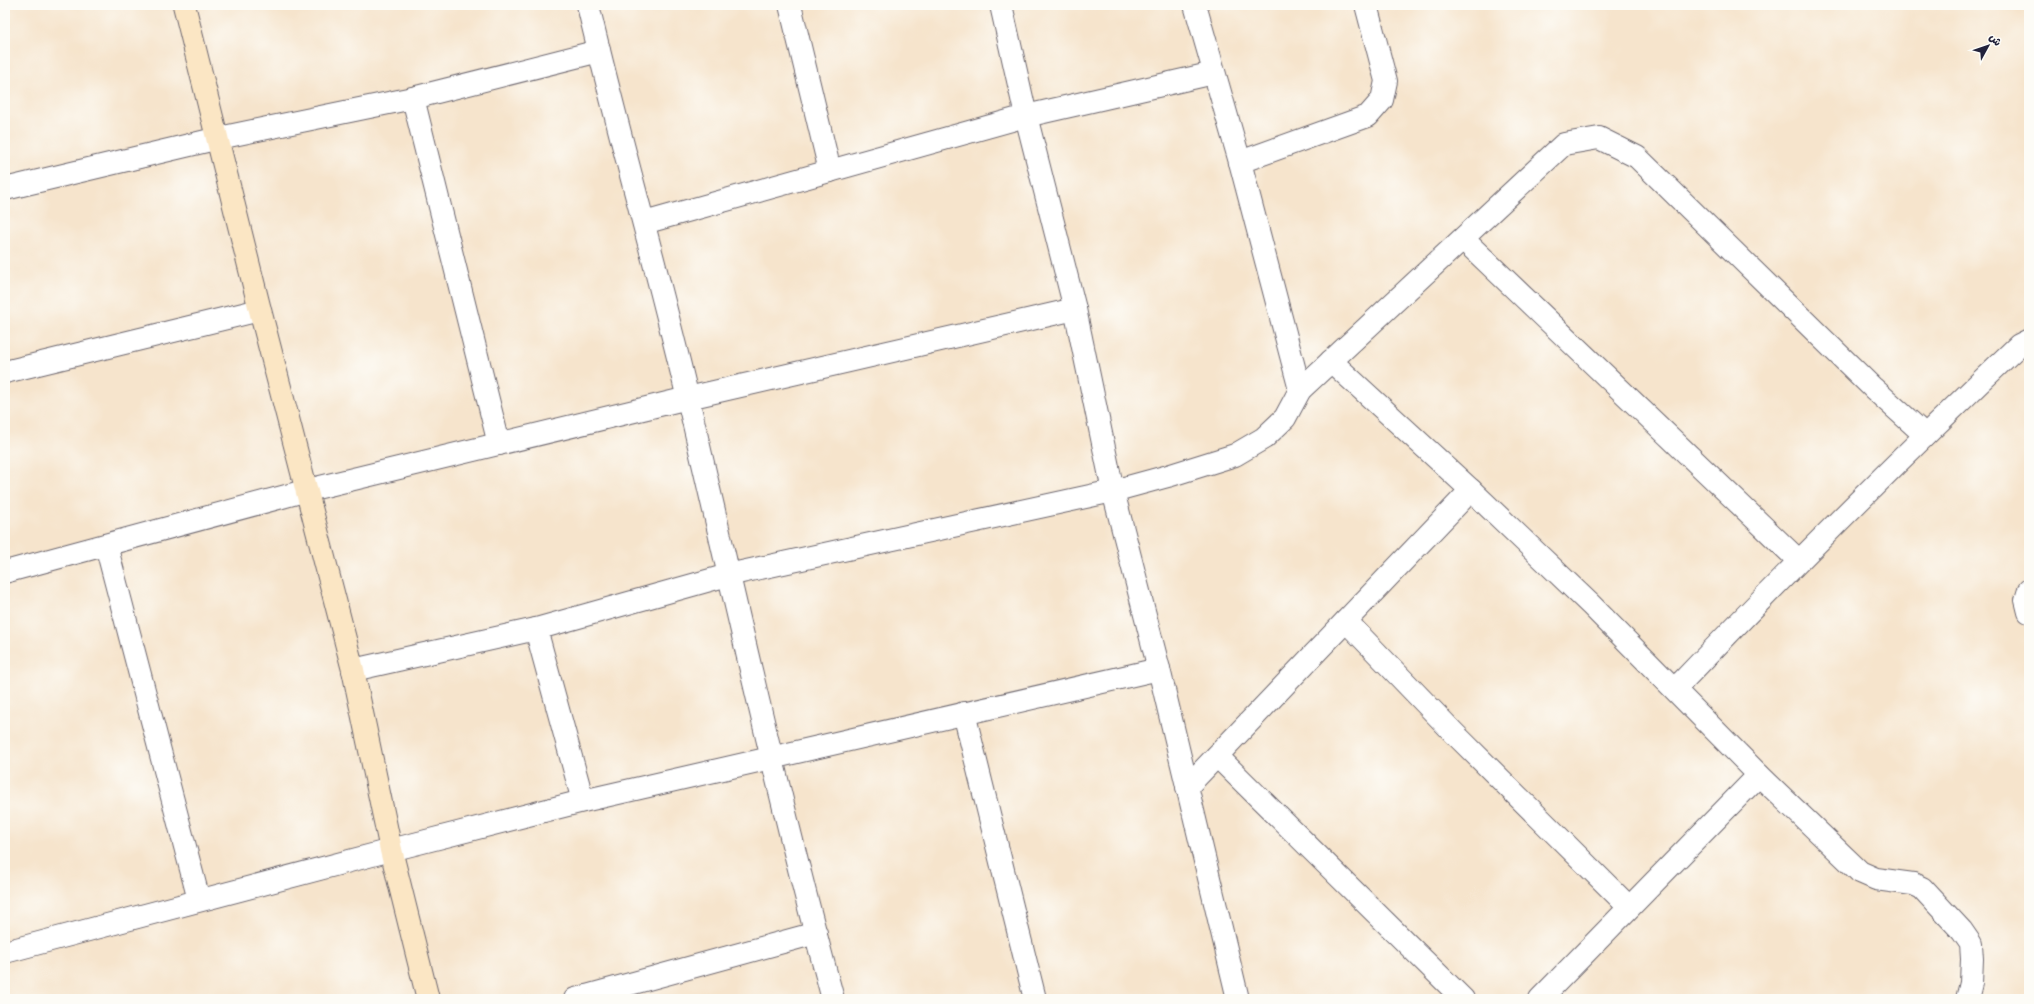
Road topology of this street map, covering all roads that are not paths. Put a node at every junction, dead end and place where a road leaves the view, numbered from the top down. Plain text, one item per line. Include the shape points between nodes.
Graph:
1 (184, 5) edge
2 (588, 5) edge
3 (790, 5) edge
4 (1001, 5) edge
5 (1195, 5) edge
6 (1366, 5) edge
7 (599, 51) junction
8 (1214, 73) junction
9 (413, 98) junction
10 (1026, 116) junction
11 (218, 138) junction
12 (1240, 162) junction
13 (830, 170) junction
14 (5, 189) edge
15 (644, 223) junction
16 (1463, 239) junction
17 (1075, 309) junction
18 (260, 310) junction
19 (2029, 340) edge
20 (1331, 361) junction
21 (5, 372) edge
22 (1300, 390) junction
23 (688, 398) junction
24 (1925, 435) junction
25 (499, 444) junction
26 (308, 490) junction
27 (1472, 490) junction
28 (1113, 491) junction
29 (106, 545) junction
30 (1798, 560) junction
31 (5, 572) edge
32 (728, 575) junction
33 (2029, 590) edge
34 (2029, 612) edge
35 (1346, 620) junction
36 (536, 629) junction
37 (1159, 668) junction
38 (354, 670) junction
39 (1675, 690) junction
40 (964, 713) junction
41 (1217, 756) junction
42 (772, 757) junction
43 (1759, 775) junction
44 (1187, 787) junction
45 (583, 802) junction
46 (391, 850) junction
47 (199, 900) junction
48 (1629, 907) junction
49 (816, 934) junction
50 (5, 952) edge
51 (622, 993) edge
52 (428, 999) edge
53 (575, 999) edge
54 (834, 999) edge
55 (1035, 999) edge
56 (1238, 999) edge
57 (1463, 999) edge
58 (1540, 999) edge
59 (1967, 999) edge

1 - 11 main road
2 - 7 street
3 - 13 street
4 - 10 street
5 - 8 street
6 - 12 street via 1386,80 1382,100 1368,116
7 - 9 street
7 - 15 street
8 - 10 street
8 - 12 street
9 - 11 street
9 - 25 street
10 - 13 street
10 - 17 street
11 - 14 street
11 - 18 main road
12 - 22 street
13 - 15 street
15 - 23 street
16 - 20 street
16 - 24 street via 1564,144 1599,138 1637,157 1873,388
16 - 30 street
17 - 23 street
17 - 28 street
18 - 21 street
18 - 26 main road
19 - 24 street via 2019,345
20 - 22 street
20 - 27 street
22 - 28 street via 1285,418 1264,438 1235,454
23 - 25 street
23 - 32 street
24 - 30 street
25 - 26 street
26 - 29 street
26 - 38 main road
27 - 35 street
27 - 39 street
28 - 32 street
28 - 37 street
29 - 31 street
29 - 47 street
30 - 39 street
32 - 36 street
32 - 42 street
33 - 34 street via 2026,600
35 - 41 street
35 - 48 street via 1454,733
36 - 38 street
36 - 45 street
37 - 40 street
37 - 44 street
38 - 46 main road
39 - 43 street
40 - 42 street
40 - 55 street
41 - 44 street
41 - 57 street
42 - 45 street
42 - 49 street
43 - 48 street
43 - 59 street via 1860,872 1876,879 1913,884 1922,888 1962,931 1971,944
44 - 56 street
45 - 46 street
46 - 47 street
46 - 52 main road
47 - 50 street
48 - 58 street
49 - 51 street
49 - 54 street
51 - 53 street

